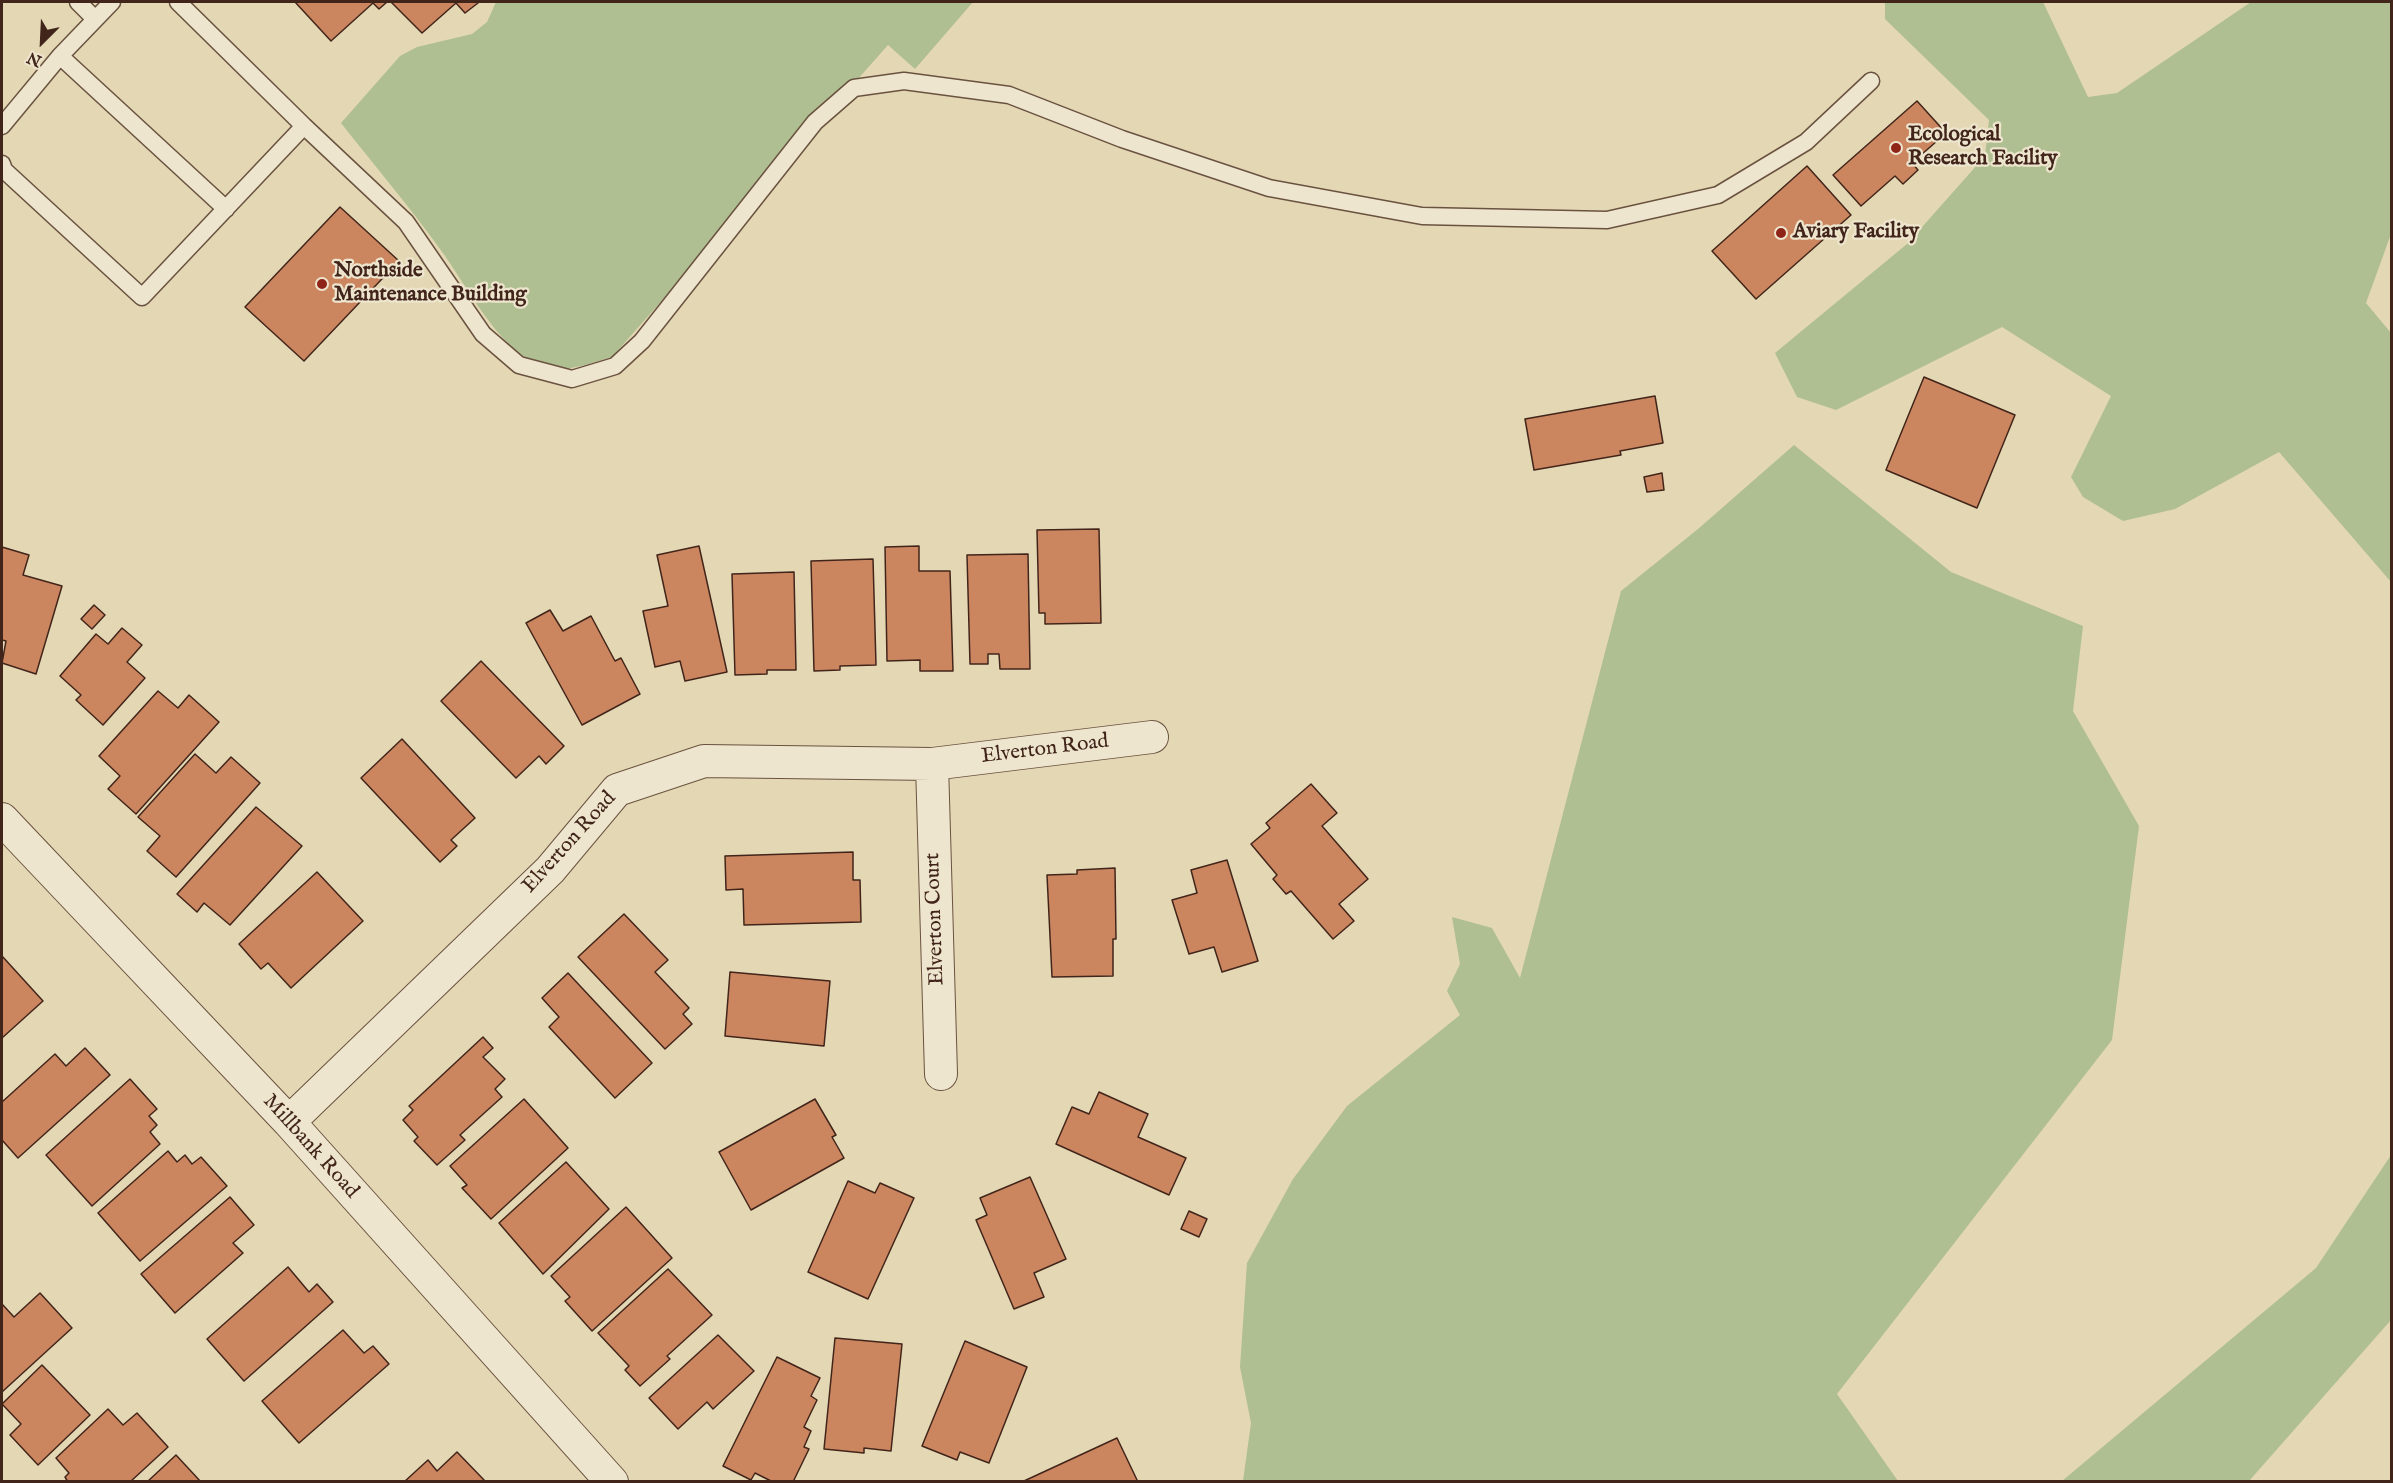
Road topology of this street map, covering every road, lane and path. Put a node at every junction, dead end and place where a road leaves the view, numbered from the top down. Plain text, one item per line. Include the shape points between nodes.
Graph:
1 (78, 2) edge
2 (112, 2) edge
3 (178, 2) edge
4 (95, 19) junction
5 (60, 56) junction
6 (1871, 81) dead end
7 (2, 126) edge
8 (304, 126) junction
9 (2, 164) edge
10 (226, 208) junction
11 (1152, 737) dead end
12 (932, 764) junction
13 (2, 819) edge
14 (941, 1074) dead end
15 (289, 1122) junction
16 (612, 1482) edge

1 - 4 lane
2 - 4 lane
3 - 8 lane
4 - 5 lane
5 - 7 lane
5 - 10 lane
6 - 8 lane via 1806,142 1718,195 1607,220 1422,216 1269,188 1122,139 1009,95 904,81 854,88 815,122 642,341 615,366 572,380 519,365 483,333 406,222
8 - 10 lane
9 - 10 lane via 142,297
11 - 12 street, Elverton Road
12 - 14 street, Elverton Court
12 - 15 street, Elverton Road via 704,761 617,790 550,870
13 - 15 street, Millbank Road
15 - 16 street, Millbank Road

